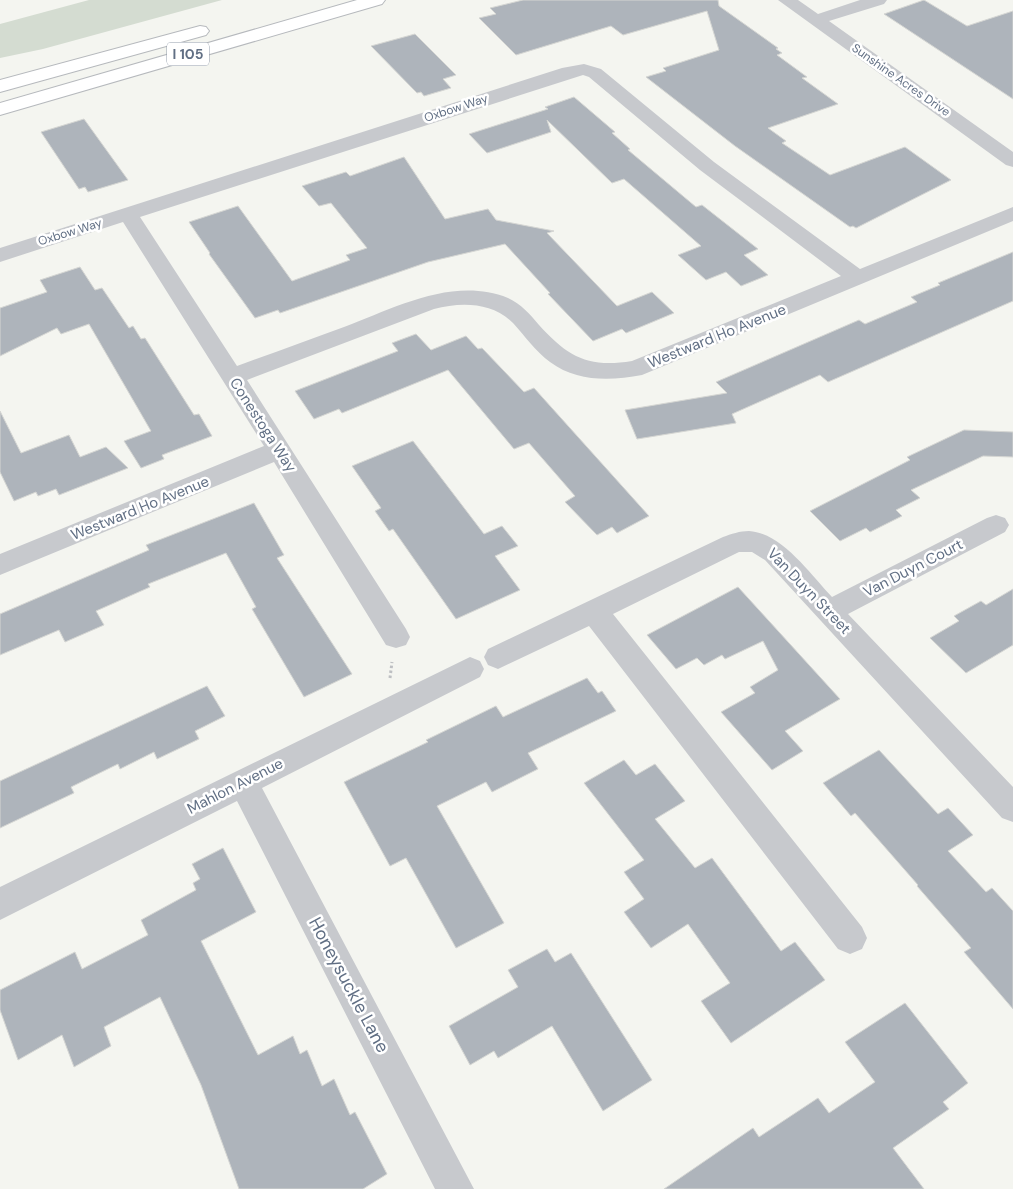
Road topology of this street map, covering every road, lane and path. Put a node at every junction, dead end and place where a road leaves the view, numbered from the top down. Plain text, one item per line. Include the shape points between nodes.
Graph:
1 (376, 0) edge
2 (787, 0) edge
3 (878, 0) edge
4 (815, 20) junction
5 (0, 74) edge
6 (0, 86) edge
7 (0, 109) edge
8 (1013, 161) edge
9 (1013, 213) edge
10 (128, 214) junction
11 (0, 255) edge
12 (858, 278) junction
13 (232, 376) junction
14 (279, 450) junction
15 (996, 525) dead end
16 (0, 565) edge
17 (594, 611) junction
18 (829, 611) junction
19 (396, 637) joint
20 (484, 663) joint
21 (397, 705) junction
22 (243, 782) junction
23 (1013, 808) edge
24 (0, 904) edge
25 (850, 938) dead end
26 (455, 1189) edge

1 - 7 highway, I 105
2 - 4 street, Sunshine Acres Drive
3 - 4 street
4 - 8 street, Sunshine Acres Drive
5 - 6 highway, I 105 via 220,25
9 - 12 street, Westward Ho Avenue
10 - 11 street, Oxbow Way
10 - 12 street, Oxbow Way via 584,69 595,73 707,166
10 - 13 street, Conestoga Way
12 - 13 street, Westward Ho Avenue via 656,363 628,370 597,372 573,365 554,353 510,309 484,300 454,298 426,304
13 - 14 street, Conestoga Way
14 - 16 street, Westward Ho Avenue
14 - 19 street, Conestoga Way
15 - 18 street, Van Duyn Court
17 - 18 street, Van Duyn Street via 743,540 766,546
17 - 20 street, Van Duyn Street
17 - 25 street
18 - 23 street, Van Duyn Street
19 - 21 path via 390,680
20 - 21 street, Mahlon Avenue
21 - 22 street, Mahlon Avenue
22 - 24 street, Mahlon Avenue
22 - 26 street, Honeysuckle Lane

